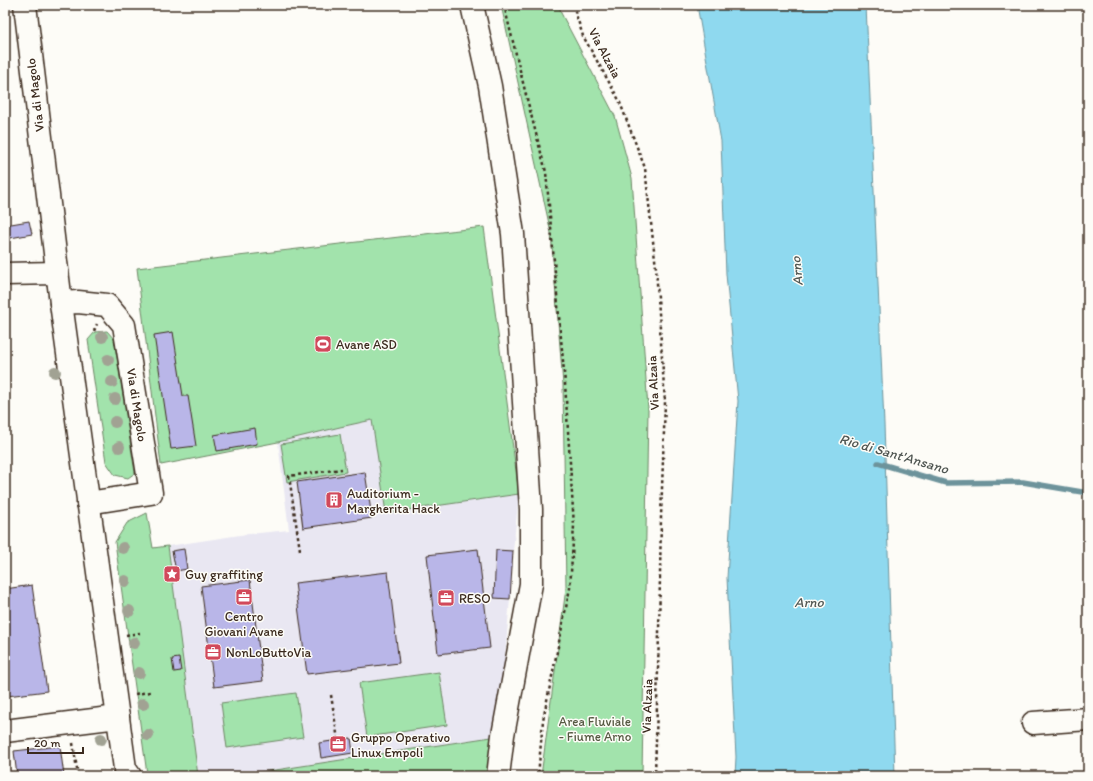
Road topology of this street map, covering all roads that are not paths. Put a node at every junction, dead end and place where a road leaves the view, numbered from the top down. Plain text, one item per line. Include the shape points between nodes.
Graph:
1 (24, 5) edge
2 (472, 5) edge
3 (57, 273) junction
4 (5, 274) edge
5 (61, 303) junction
6 (88, 503) junction
7 (118, 717) junction
8 (1088, 719) edge
9 (1033, 723) dead end
10 (5, 731) edge
11 (127, 774) edge
12 (498, 776) edge

1 - 3 street, Via di Magolo
2 - 12 street via 490,86 513,234 531,509 531,584 503,735
3 - 4 street
3 - 5 street, Via di Magolo
5 - 6 street, Via di Magolo
5 - 6 street, Via di Magolo via 107,305 124,324 151,493
6 - 7 street, Via di Magolo
7 - 10 street
7 - 11 street, Via di Magolo
8 - 9 street

